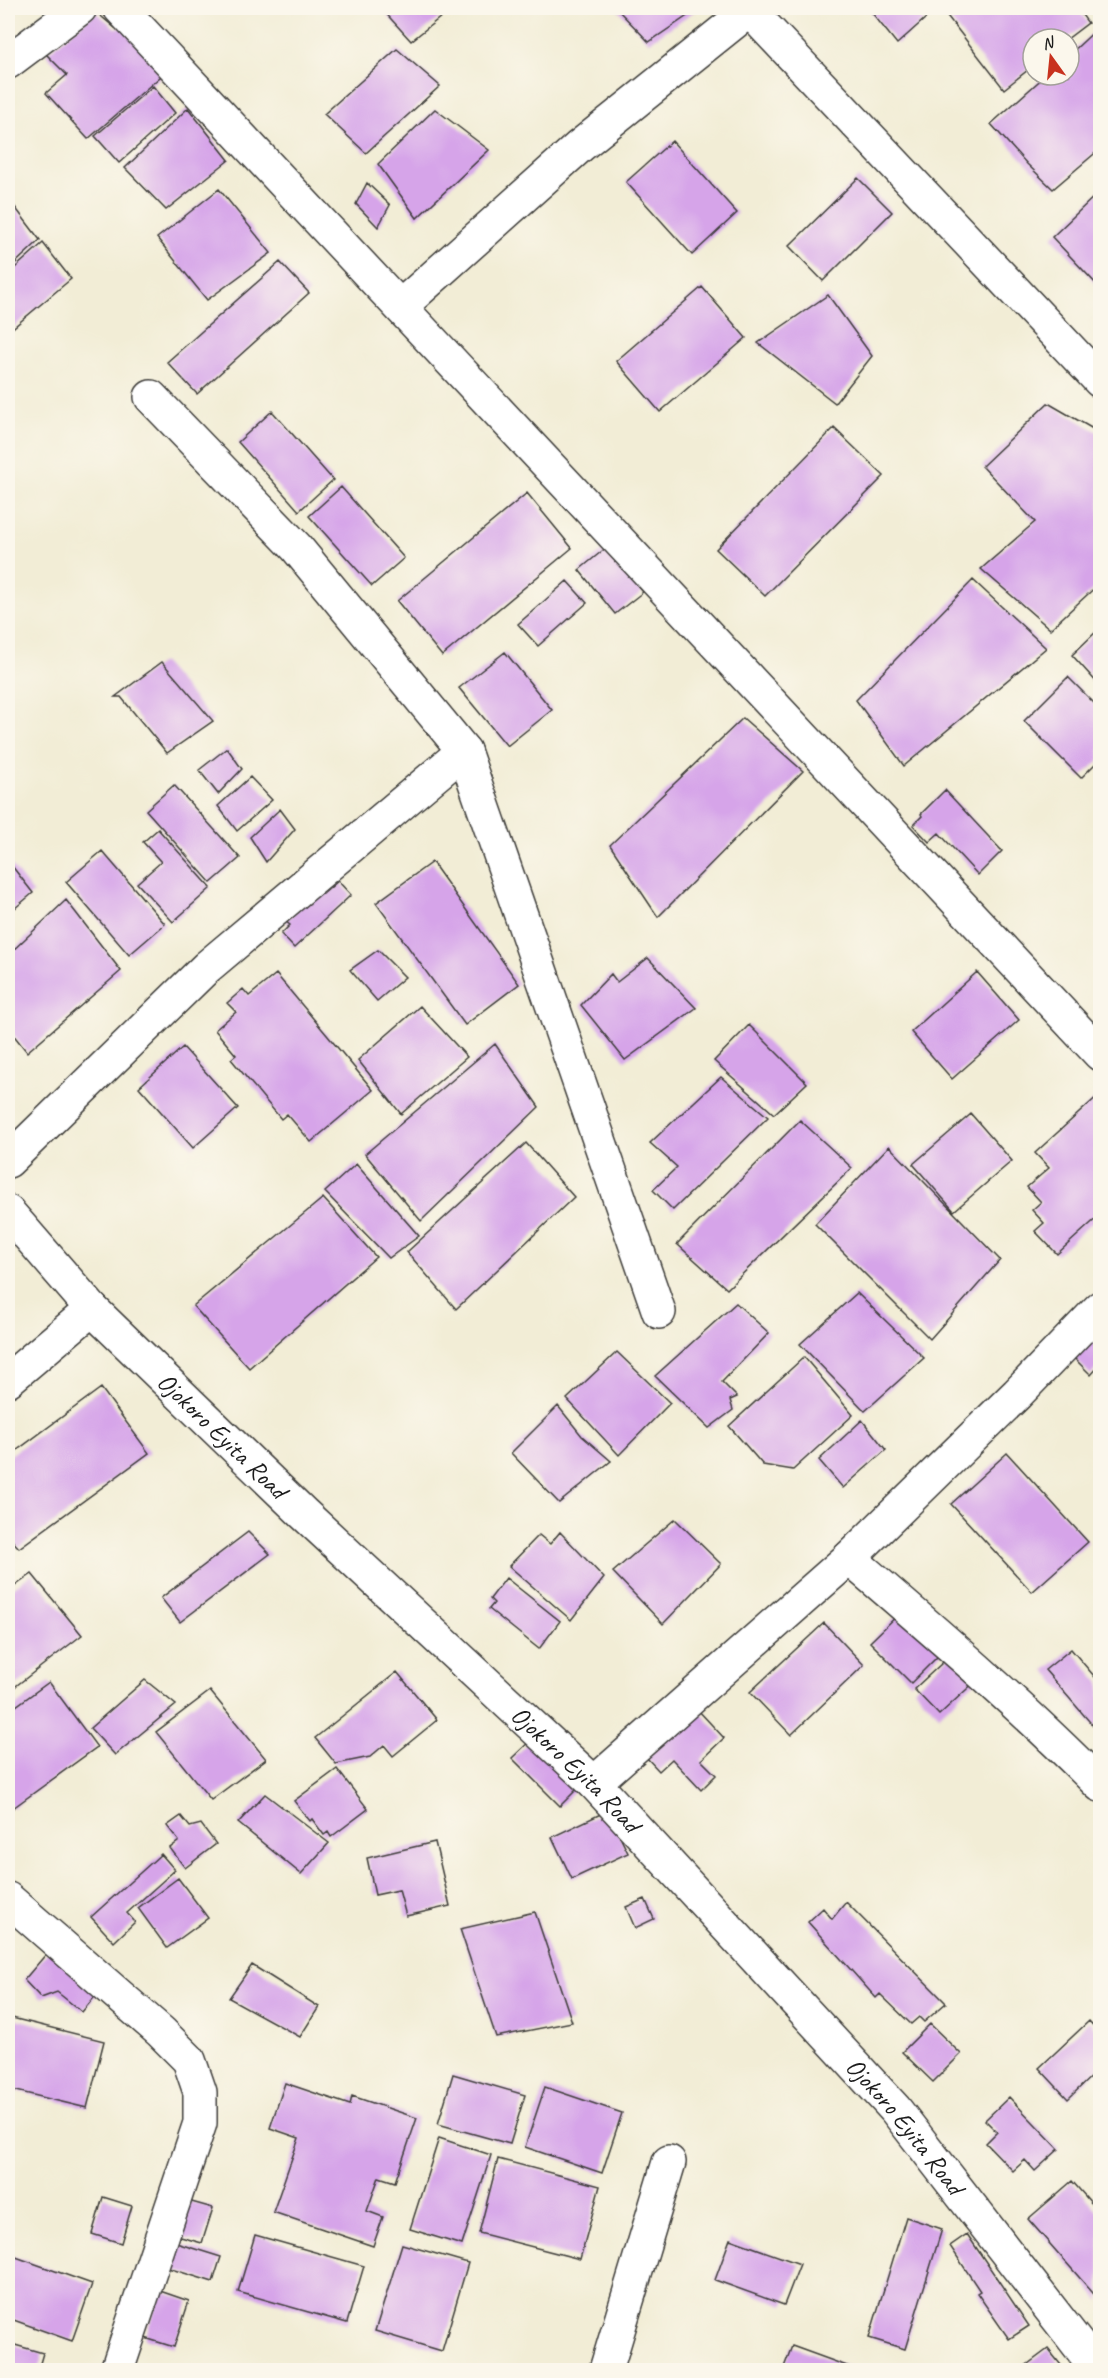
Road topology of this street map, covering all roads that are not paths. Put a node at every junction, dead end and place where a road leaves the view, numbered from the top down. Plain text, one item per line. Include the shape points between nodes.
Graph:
1 (81, 8) edge
2 (120, 8) edge
3 (751, 9) edge
4 (8, 62) edge
5 (401, 306) junction
6 (1101, 381) edge
7 (151, 397) dead end
8 (464, 752) junction
9 (1101, 1054) edge
10 (8, 1161) edge
11 (8, 1212) edge
12 (1101, 1308) edge
13 (92, 1309) junction
14 (659, 1312) dead end
15 (8, 1380) edge
16 (849, 1558) junction
17 (594, 1783) junction
18 (1101, 1785) edge
19 (8, 1899) edge
20 (669, 2162) dead end
21 (117, 2370) edge
22 (606, 2370) edge
23 (1098, 2370) edge

1 - 4 street
2 - 5 street
3 - 5 street via 580,146
3 - 6 street
5 - 9 street
7 - 8 street via 296,547
8 - 10 street via 207,966
8 - 14 street
11 - 13 street, Ojokoro Eyita Road
12 - 16 street
13 - 15 street
13 - 17 street, Ojokoro Eyita Road via 303,1513
16 - 17 street
16 - 18 street via 1053,1737
17 - 23 street, Ojokoro Eyita Road via 895,2109
19 - 21 street via 189,2060 200,2092 200,2122
20 - 22 street

